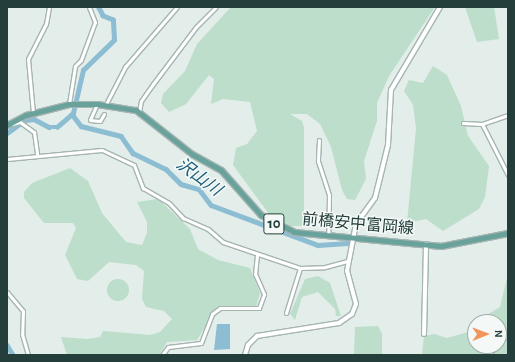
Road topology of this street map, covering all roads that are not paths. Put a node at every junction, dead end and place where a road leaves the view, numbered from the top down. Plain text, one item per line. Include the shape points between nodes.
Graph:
1 (49, 7) edge
2 (89, 7) edge
3 (177, 7) edge
4 (216, 7) edge
5 (440, 7) edge
6 (70, 104) junction
7 (97, 104) junction
8 (106, 104) junction
9 (139, 112) junction
10 (34, 113) junction
11 (104, 114) dead end
12 (508, 115) edge
13 (463, 123) dead end
14 (482, 124) junction
15 (8, 125) edge
16 (319, 140) dead end
17 (37, 154) junction
18 (7, 159) edge
19 (508, 175) edge
20 (508, 232) edge
21 (328, 234) junction
22 (354, 237) junction
23 (426, 244) junction
24 (257, 255) junction
25 (348, 261) junction
26 (300, 268) junction
27 (7, 292) edge
28 (286, 314) dead end
29 (424, 334) dead end
30 (28, 355) edge
31 (162, 355) edge
32 (245, 355) edge

1 - 10 street via 46,24 28,59
2 - 6 street via 95,22 81,60 75,66
3 - 8 street via 125,67
4 - 9 street via 196,27 169,68 153,84 141,101
5 - 22 street via 391,90 388,146 378,186 372,203 358,219
6 - 7 main road, 前橋安中富岡線 / 10
6 - 10 main road, 10
7 - 8 main road, 前橋安中富岡線 / 10
7 - 11 street via 90,120 100,122
8 - 9 main road, 前橋安中富岡線 / 10
9 - 21 main road, 前橋安中富岡線 / 10 via 192,154 221,170 261,215 277,226 294,232
10 - 15 main road, 10
12 - 14 street
13 - 14 street
14 - 19 street
15 - 17 street via 20,122 34,132
16 - 21 street via 318,161 329,195
17 - 18 street
17 - 24 street via 95,149 117,156 135,167 143,188 169,203 183,218 208,229 223,242
20 - 23 main road, 前橋安中富岡線 / 10 via 446,245
21 - 22 main road, 前橋安中富岡線 / 10
22 - 23 main road, 前橋安中富岡線 / 10
22 - 25 street
23 - 29 street
24 - 26 street
24 - 31 street via 255,274 264,294 259,308 220,308 210,319 201,343 168,347
25 - 26 street via 324,267
25 - 32 street via 348,280 356,304 348,319 257,336 248,345
26 - 28 street
27 - 30 street via 23,311 22,334

